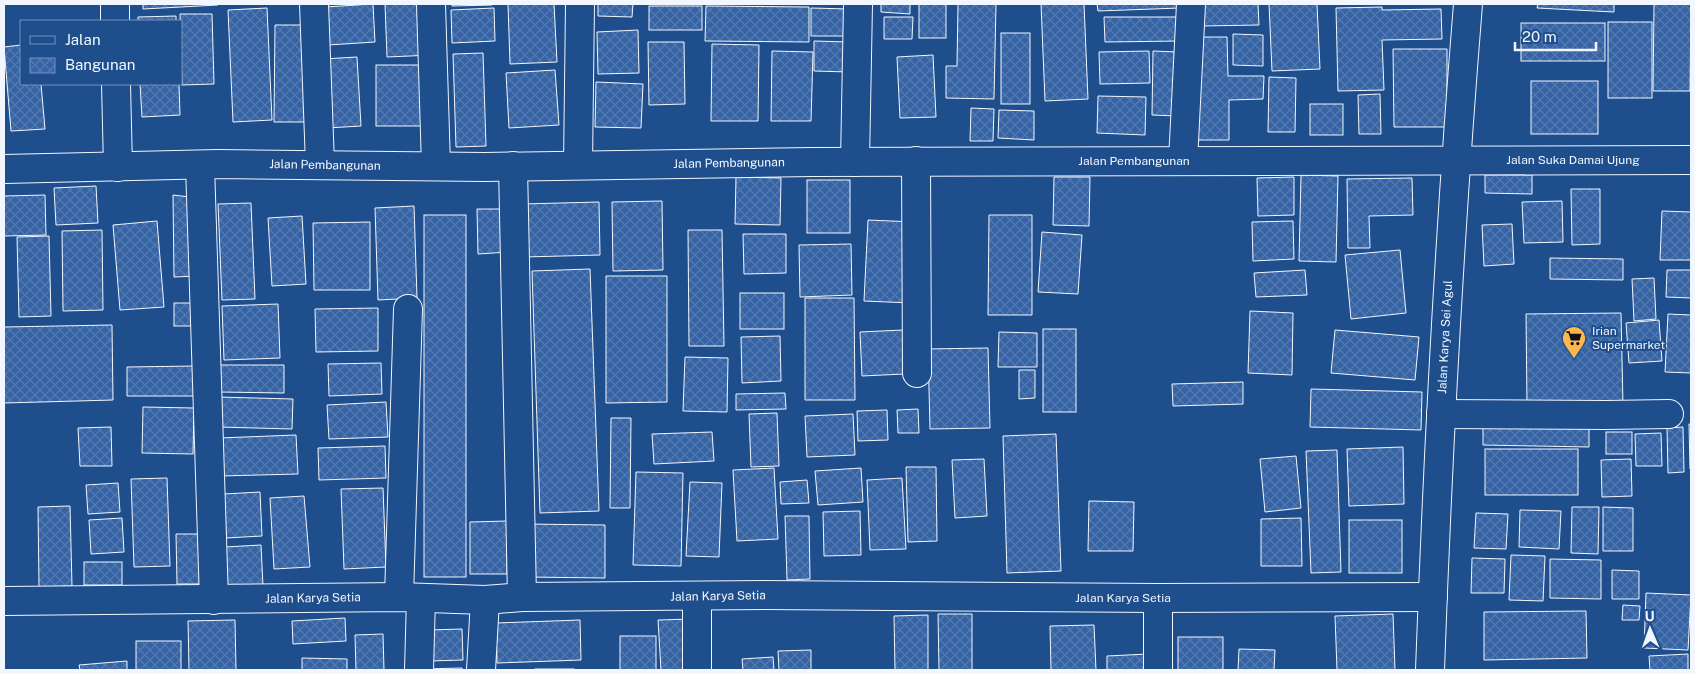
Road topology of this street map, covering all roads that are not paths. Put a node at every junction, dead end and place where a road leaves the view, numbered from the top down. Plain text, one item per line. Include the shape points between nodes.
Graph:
1 (115, 4) edge
2 (314, 4) edge
3 (431, 4) edge
4 (580, 4) edge
5 (858, 4) edge
6 (1191, 4) edge
7 (1468, 4) edge
8 (115, 20) edge
9 (116, 85) edge
10 (1455, 160) junction
11 (1691, 160) edge
12 (916, 161) junction
13 (1183, 161) junction
14 (855, 162) junction
15 (320, 164) junction
16 (200, 165) junction
17 (578, 165) junction
18 (436, 166) junction
19 (513, 166) junction
20 (118, 167) junction
21 (4, 169) edge
22 (408, 309) dead end
23 (917, 372) dead end
24 (1441, 414) junction
25 (1669, 414) dead end
26 (522, 597) junction
27 (697, 597) junction
28 (1433, 597) junction
29 (410, 598) junction
30 (1158, 598) junction
31 (214, 600) junction
32 (485, 600) junction
33 (4, 601) edge
34 (419, 670) edge
35 (481, 670) edge
36 (698, 670) edge
37 (1158, 670) edge
38 (1430, 670) edge

1 - 8 street
2 - 15 street
3 - 18 street
4 - 17 street
5 - 14 street
6 - 13 street
7 - 10 street, Jalan Karya Sei Agul
9 - 20 street
10 - 11 street, Jalan Suka Damai Ujung
10 - 13 street, Jalan Pembangunan
10 - 24 street, Jalan Karya Sei Agul
12 - 13 street, Jalan Pembangunan
12 - 14 street, Jalan Pembangunan
12 - 23 street
14 - 17 street, Jalan Pembangunan
15 - 16 street, Jalan Pembangunan
15 - 18 street, Jalan Pembangunan
16 - 20 street, Jalan Pembangunan
16 - 31 street
17 - 19 street, Jalan Pembangunan
18 - 19 street, Jalan Pembangunan
19 - 26 street
20 - 21 street, Jalan Pembangunan
22 - 29 street
24 - 25 street
24 - 28 street, Jalan Karya Sei Agul
26 - 27 street, Jalan Karya Setia
26 - 32 street, Jalan Karya Setia
27 - 30 street, Jalan Karya Setia
27 - 36 street
28 - 30 street, Jalan Karya Setia
28 - 38 street, Jalan Karya Sei Agul
29 - 31 street, Jalan Karya Setia
29 - 32 street, Jalan Karya Setia
29 - 34 street
30 - 37 street
31 - 33 street, Jalan Karya Setia
32 - 35 street

